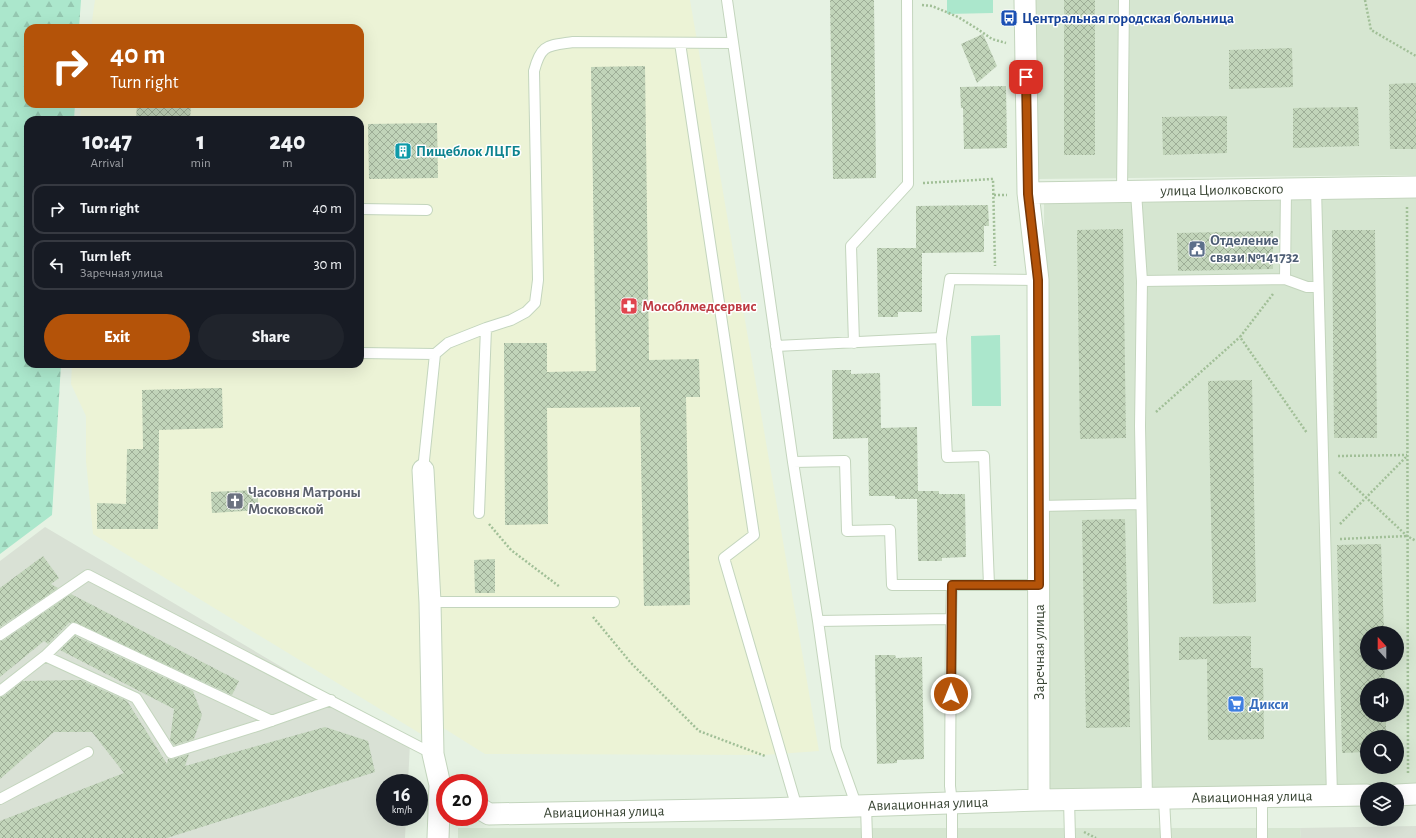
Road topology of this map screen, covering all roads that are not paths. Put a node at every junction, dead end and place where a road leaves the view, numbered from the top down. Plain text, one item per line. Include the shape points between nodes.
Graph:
1 (727, 0) edge
2 (1025, 0) edge
3 (1124, 0) edge
4 (907, 2) edge
5 (680, 43) junction
6 (733, 43) junction
7 (1411, 187) edge
8 (1316, 188) junction
9 (1286, 189) junction
10 (1129, 192) junction
11 (1028, 194) junction
12 (364, 209) edge
13 (427, 210) dead end
14 (1285, 279) junction
15 (1038, 280) junction
16 (1142, 281) junction
17 (1318, 287) junction
18 (486, 328) junction
19 (941, 338) junction
20 (854, 343) junction
21 (776, 346) junction
22 (364, 353) edge
23 (435, 354) junction
24 (793, 462) junction
25 (423, 470) joint
26 (1141, 504) junction
27 (1039, 506) junction
28 (479, 513) road end
29 (989, 584) junction
30 (952, 585) junction
31 (1039, 585) junction
32 (430, 602) junction
33 (614, 602) dead end
34 (951, 619) junction
35 (818, 621) junction
36 (0, 635) edge
37 (45, 656) junction
38 (0, 691) edge
39 (331, 700) junction
40 (272, 721) junction
41 (88, 752) dead end
42 (433, 754) junction
43 (439, 774) edge
44 (1360, 795) edge
45 (1262, 796) junction
46 (1332, 796) junction
47 (0, 799) edge
48 (1155, 799) junction
49 (1039, 800) junction
50 (1069, 800) junction
51 (952, 803) junction
52 (862, 806) junction
53 (798, 808) junction
54 (488, 811) edge
55 (439, 826) edge
56 (438, 838) edge
57 (867, 838) edge
58 (952, 838) edge
59 (1070, 838) edge
60 (1166, 838) edge
61 (1262, 838) edge

1 - 6 lane
2 - 11 street, Заречная улица
3 - 10 lane
4 - 20 lane via 908,184 851,246
5 - 6 lane
5 - 18 lane via 573,42 548,46 543,50 534,71 538,280 535,303 526,312 511,320
5 - 53 lane via 754,535 724,558
6 - 21 lane
7 - 8 street, улица Циолковского
8 - 9 street, улица Циолковского
8 - 17 lane
9 - 10 street, улица Циолковского
9 - 14 lane
10 - 11 street, улица Циолковского
10 - 16 lane
11 - 15 street, Заречная улица
12 - 13 lane
14 - 16 lane
14 - 17 lane via 1307,287
15 - 19 lane via 950,279
15 - 27 street, Заречная улица
16 - 26 lane
17 - 46 lane
18 - 23 lane via 448,343
18 - 28 lane
19 - 20 lane
19 - 29 lane via 947,458 984,456
20 - 21 lane
21 - 24 lane
22 - 23 lane
23 - 25 lane
24 - 30 lane via 845,461 847,531 890,530 892,585
24 - 35 lane
25 - 32 street
26 - 27 lane
26 - 48 lane
27 - 31 street, Заречная улица
29 - 30 lane
29 - 31 lane
30 - 34 lane
31 - 49 street, Заречная улица
32 - 33 lane
32 - 42 street
34 - 35 lane
34 - 51 lane
35 - 52 lane via 836,748
36 - 39 lane via 88,575
37 - 38 lane
37 - 40 lane via 74,628
37 - 40 lane via 136,698 171,753
39 - 40 lane
39 - 42 lane
41 - 47 lane
42 - 43 street
44 - 46 street, Авиационная улица
45 - 46 street, Авиационная улица
45 - 48 street, Авиационная улица
45 - 61 lane
48 - 50 street, Авиационная улица
48 - 60 lane
49 - 50 street, Авиационная улица
49 - 51 street, Авиационная улица
50 - 59 lane
51 - 52 street, Авиационная улица
51 - 58 lane
52 - 53 street, Авиационная улица
52 - 57 lane
53 - 54 street, Авиационная улица
55 - 56 street

